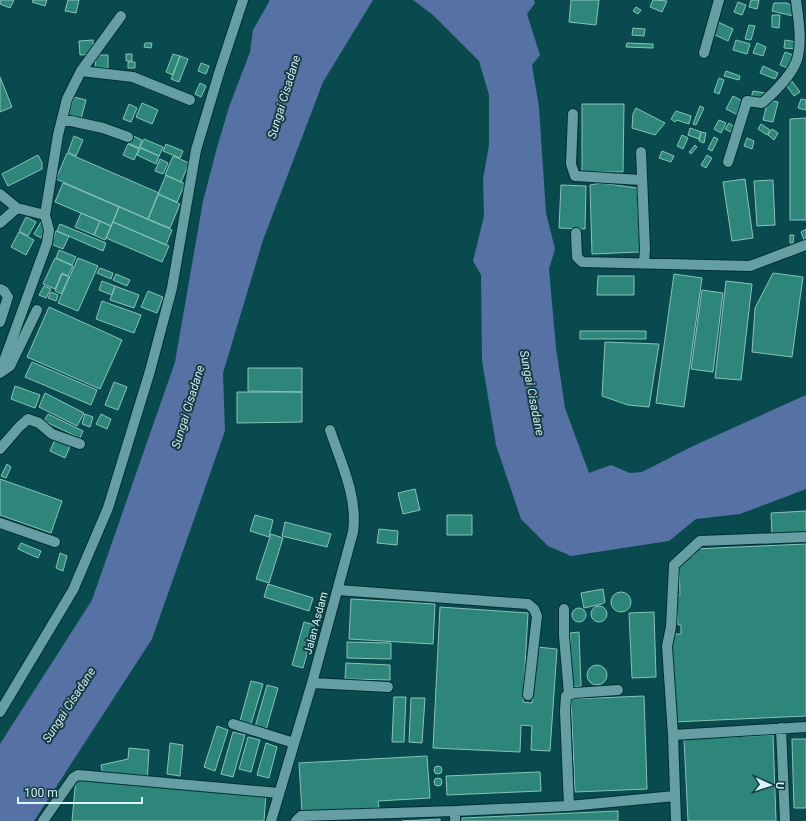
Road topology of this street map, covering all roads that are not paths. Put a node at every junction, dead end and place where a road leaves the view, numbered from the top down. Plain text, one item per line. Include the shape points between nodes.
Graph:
1 (243, 0) edge
2 (719, 0) edge
3 (796, 0) edge
4 (121, 16) dead end
5 (704, 53) dead end
6 (802, 58) edge
7 (82, 71) junction
8 (190, 100) dead end
9 (573, 114) dead end
10 (62, 119) junction
11 (128, 137) dead end
12 (641, 152) dead end
13 (728, 162) dead end
14 (640, 180) junction
15 (0, 194) edge
16 (17, 208) junction
17 (45, 215) junction
18 (0, 223) edge
19 (576, 234) dead end
20 (806, 245) edge
21 (644, 262) junction
22 (0, 289) edge
23 (37, 310) dead end
24 (0, 322) edge
25 (0, 372) edge
26 (330, 430) dead end
27 (80, 444) dead end
28 (0, 449) edge
29 (0, 523) edge
30 (806, 537) edge
31 (55, 542) dead end
32 (338, 590) junction
33 (564, 609) dead end
34 (312, 683) junction
35 (388, 687) dead end
36 (618, 690) dead end
37 (569, 694) junction
38 (528, 695) dead end
39 (0, 712) edge
40 (233, 724) dead end
41 (806, 727) edge
42 (781, 728) junction
43 (673, 735) junction
44 (294, 743) junction
45 (279, 793) junction
46 (675, 796) junction
47 (569, 806) junction
48 (455, 816) edge
49 (43, 821) edge
50 (271, 821) edge
51 (296, 821) edge
52 (676, 821) edge
53 (785, 821) edge

1 - 39 street via 218,73 196,150 172,288 150,371 108,508 73,590
2 - 5 street
3 - 6 street
4 - 7 street
6 - 13 street via 767,99 758,104 747,101
7 - 8 street via 133,77
7 - 10 street via 67,99
9 - 14 street via 571,164 575,176
10 - 11 street via 103,128
10 - 17 street
12 - 14 street
14 - 21 street
15 - 16 street
16 - 17 street
16 - 18 street
17 - 25 street via 49,230 47,243
19 - 21 street via 577,257 582,262
20 - 21 street via 754,265
22 - 24 street via 8,297
23 - 25 street via 10,366
26 - 32 street, Jalan Asdam via 352,496 355,520
27 - 28 street via 52,434 39,422 28,419
29 - 31 street
30 - 43 street via 700,541 674,565 671,627 667,646
32 - 34 street, Jalan Asdam
32 - 38 street via 528,604 537,616
33 - 37 street
34 - 35 street
34 - 44 street, Jalan Asdam
36 - 37 street
37 - 47 street via 566,696 565,706
40 - 44 street
41 - 42 street
42 - 43 street
42 - 53 street
43 - 46 street
44 - 45 street, Jalan Asdam
45 - 49 street via 78,775 73,778
45 - 50 street, Jalan Asdam
46 - 47 street
46 - 52 street
47 - 48 street
48 - 51 street via 301,816

